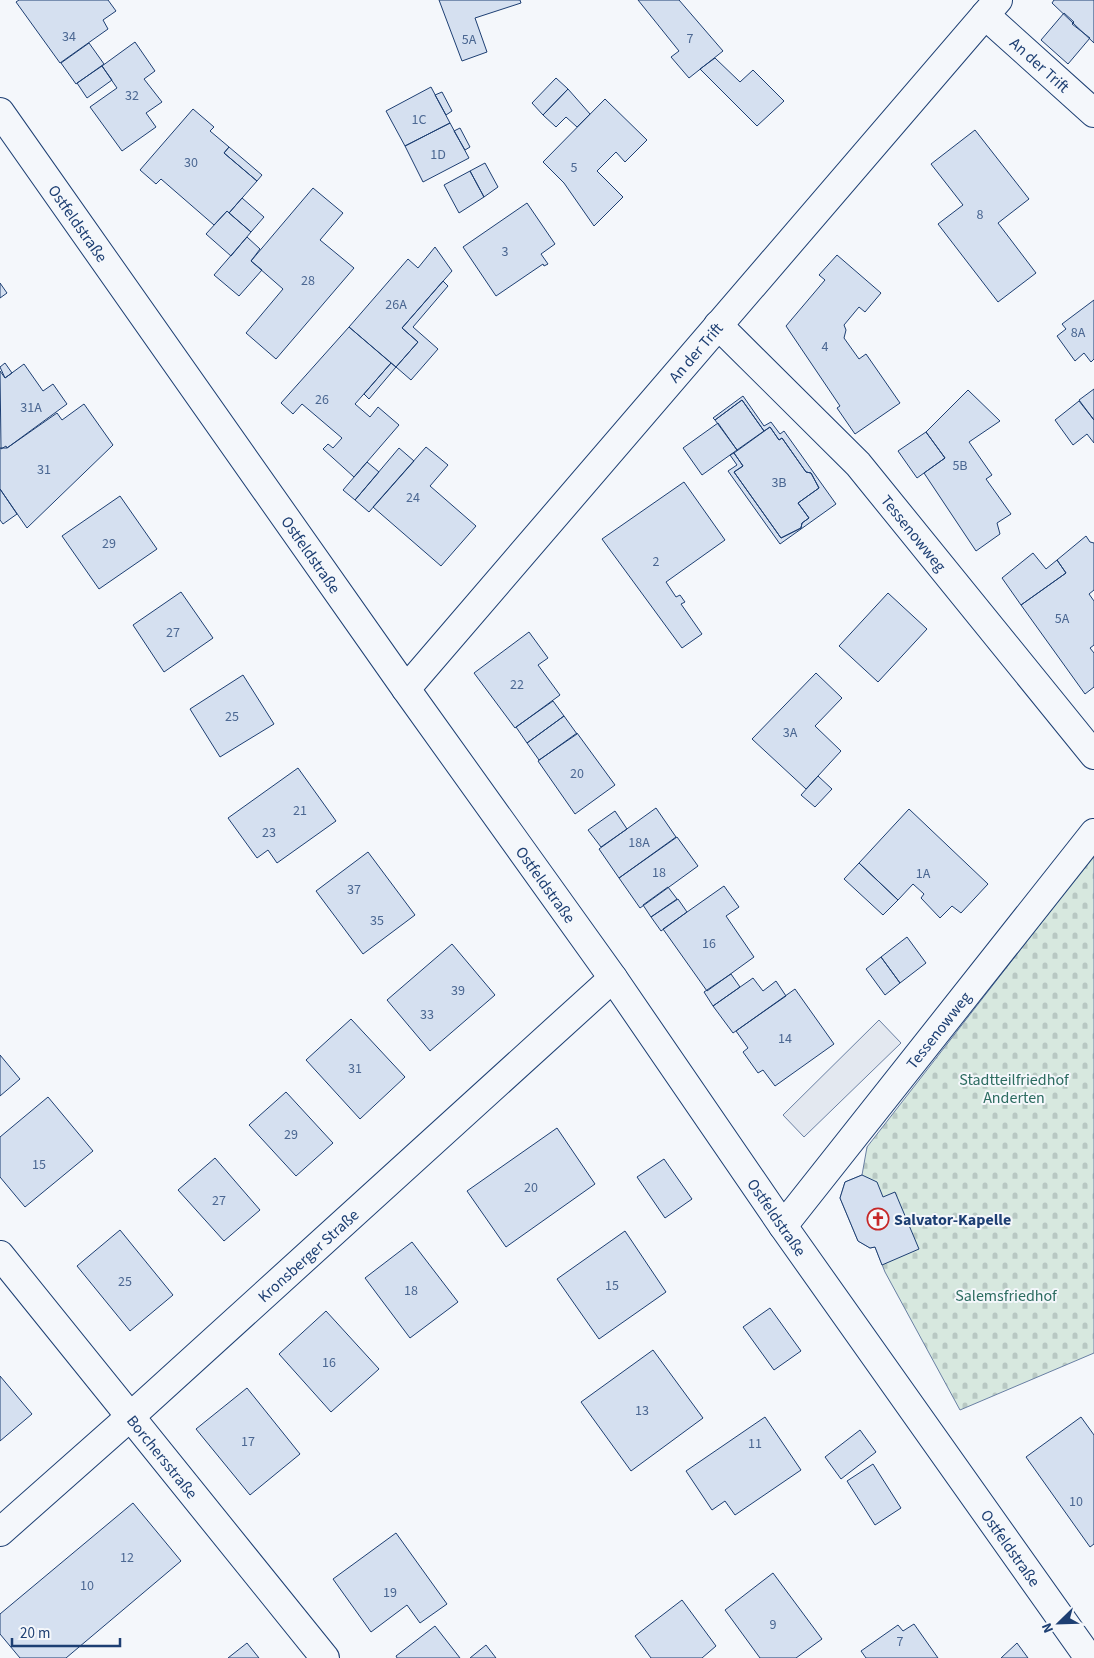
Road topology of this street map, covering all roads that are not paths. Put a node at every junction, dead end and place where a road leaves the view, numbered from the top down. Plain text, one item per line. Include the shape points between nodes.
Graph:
1 (991, 7) edge
2 (0, 112) edge
3 (1094, 113) edge
4 (718, 325) junction
5 (406, 690) junction
6 (1094, 756) edge
7 (1094, 833) edge
8 (613, 978) junction
9 (783, 1226) junction
10 (0, 1255) edge
11 (131, 1416) junction
12 (0, 1532) edge
13 (325, 1658) edge
14 (1089, 1658) edge

1 - 3 street, An der Trift
1 - 4 street, An der Trift
2 - 5 street, Ostfeldstraße
4 - 5 street, An der Trift
4 - 6 street, Tessenowweg via 858,464
5 - 8 street, Ostfeldstraße
7 - 9 street, Tessenowweg
8 - 9 street, Ostfeldstraße
8 - 11 street, Kronsberger Straße
9 - 14 street, Ostfeldstraße
10 - 11 street, Borchersstraße
11 - 12 street, Kronsberger Straße
11 - 13 street, Borchersstraße

